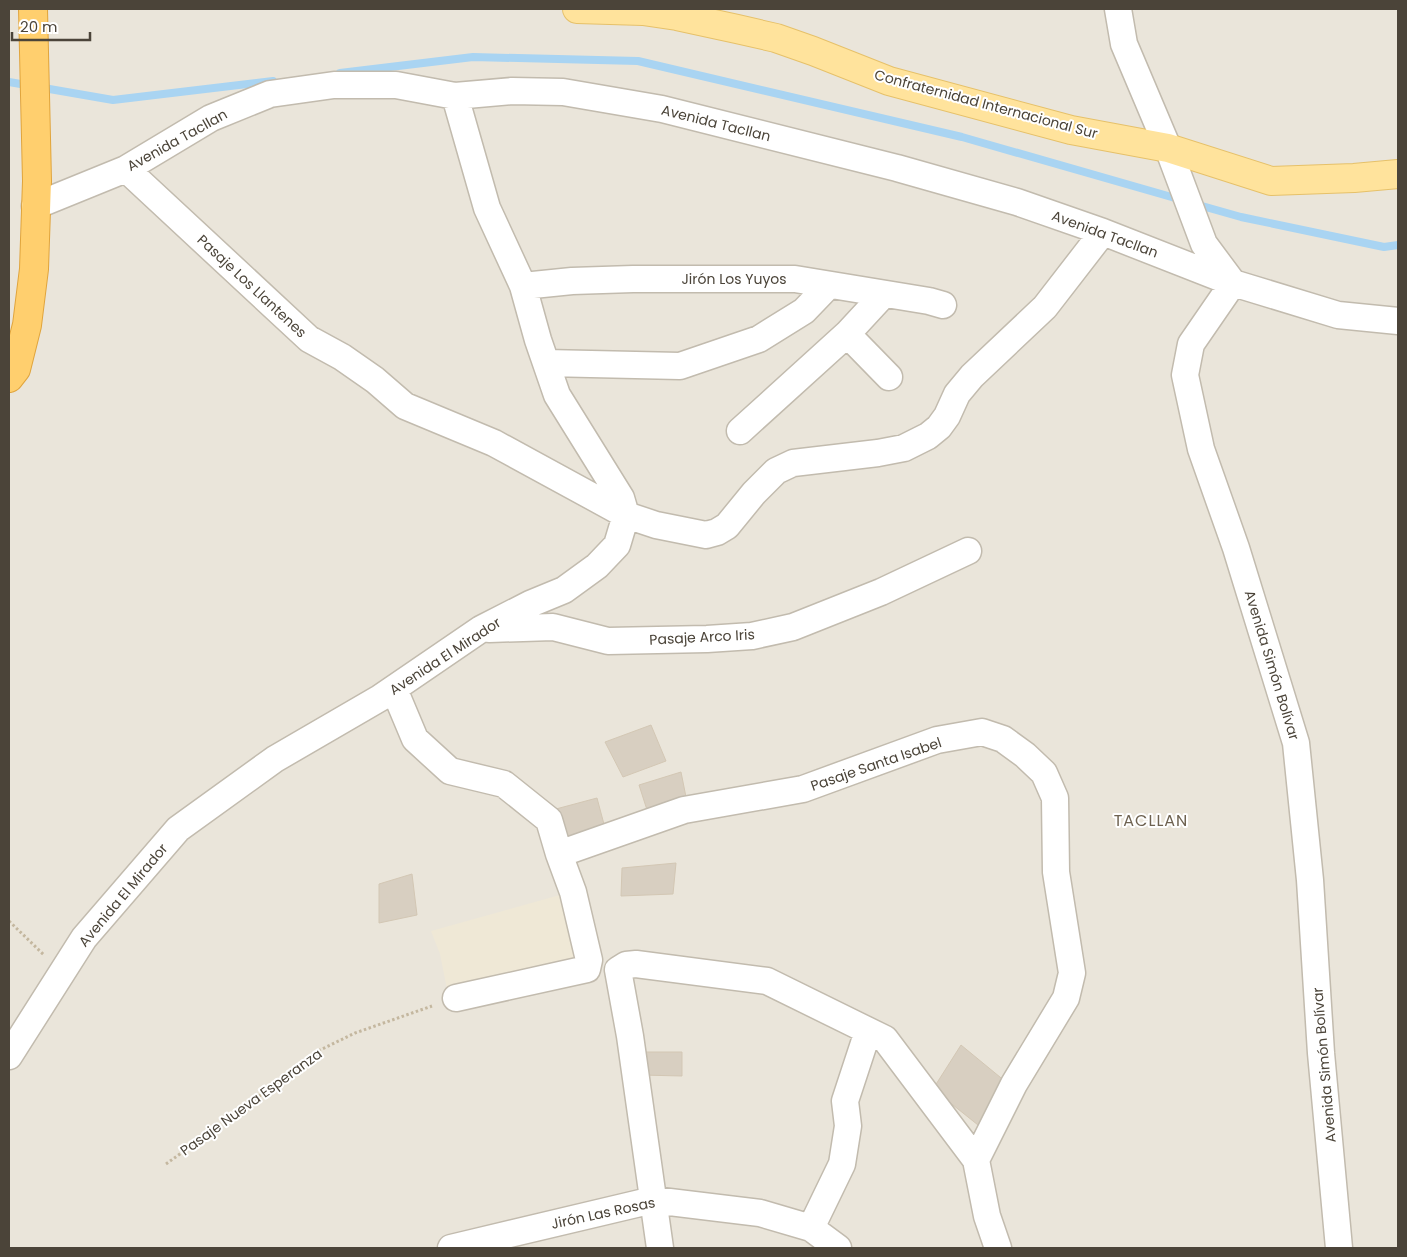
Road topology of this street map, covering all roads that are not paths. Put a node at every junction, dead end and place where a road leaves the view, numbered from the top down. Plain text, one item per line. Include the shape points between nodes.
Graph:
1 (32, 9) edge
2 (577, 9) edge
3 (1118, 9) edge
4 (455, 96) junction
5 (1168, 148) junction
6 (126, 169) junction
7 (1398, 174) edge
8 (36, 194) junction
9 (1103, 232) junction
10 (1233, 283) junction
11 (829, 285) junction
12 (523, 286) junction
13 (884, 294) junction
14 (943, 306) dead end
15 (1398, 321) edge
16 (847, 334) junction
17 (546, 362) junction
18 (9, 378) edge
19 (889, 378) dead end
20 (740, 431) dead end
21 (626, 515) junction
22 (968, 551) dead end
23 (481, 629) junction
24 (394, 689) junction
25 (559, 854) junction
26 (456, 998) road end
27 (868, 1031) junction
28 (9, 1056) edge
29 (976, 1160) junction
30 (653, 1200) junction
31 (811, 1228) junction
32 (451, 1248) edge
33 (660, 1248) edge
34 (838, 1248) edge
35 (998, 1248) edge
36 (1339, 1248) edge

1 - 8 highway
2 - 5 main road, Confraternidad Internacional Sur via 643,11 776,38 889,81 1071,130
3 - 5 street via 1124,44
4 - 6 street, Avenida Tacllan via 396,85 334,85 270,94 211,118
4 - 9 street, Avenida Tacllan via 512,91 563,92 662,109 897,168 1017,202
4 - 12 street via 487,208
5 - 7 main road, Confraternidad Internacional Sur via 1271,181
5 - 10 street via 1204,244
6 - 8 street, Avenida Tacllan
6 - 21 street, Pasaje Los Llantenes via 309,339 374,380 405,406 494,444
8 - 18 highway via 34,269 28,325 16,369
9 - 10 street, Avenida Tacllan
9 - 21 street, Pasaje Los Llantenes via 1045,307 972,376 957,394 939,427 928,436 887,452 793,463 770,476 727,526 706,536
10 - 15 street, Avenida Tacllan via 1338,315
10 - 36 street, Avenida Simón Bolívar via 1191,344 1185,375 1201,449 1236,548 1296,743
11 - 12 street, Jirón Los Yuyos via 795,279 643,279
11 - 13 street, Jirón Los Yuyos
11 - 17 street via 804,311 759,339 680,366
12 - 17 street
13 - 14 street, Jirón Los Yuyos
13 - 16 street
16 - 19 street
16 - 20 street
17 - 21 street via 557,395 612,481
21 - 23 street, Avenida El Mirador via 617,545 597,566 564,590
22 - 23 street, Pasaje Arco Iris via 881,592 793,627 752,636 608,641 553,628
23 - 24 street, Avenida El Mirador
24 - 25 street via 415,739 450,771 504,784 549,820
24 - 28 street, Avenida El Mirador via 275,760 178,829 84,938
25 - 26 street via 573,892 589,960 587,969
25 - 29 street, Pasaje Santa Isabel via 684,810 803,789 937,740 982,732 1003,739 1025,755 1044,773 1055,798 1056,872 1072,973 1066,998 1014,1084
27 - 29 street via 885,1039
27 - 30 street via 767,981 636,964 618,970
27 - 31 street via 846,1101 848,1126 842,1164
29 - 35 street via 987,1216
30 - 31 street, Jirón Las Rosas via 760,1214
30 - 32 street, Jirón Las Rosas
30 - 33 street
31 - 34 street, Jirón Las Rosas

